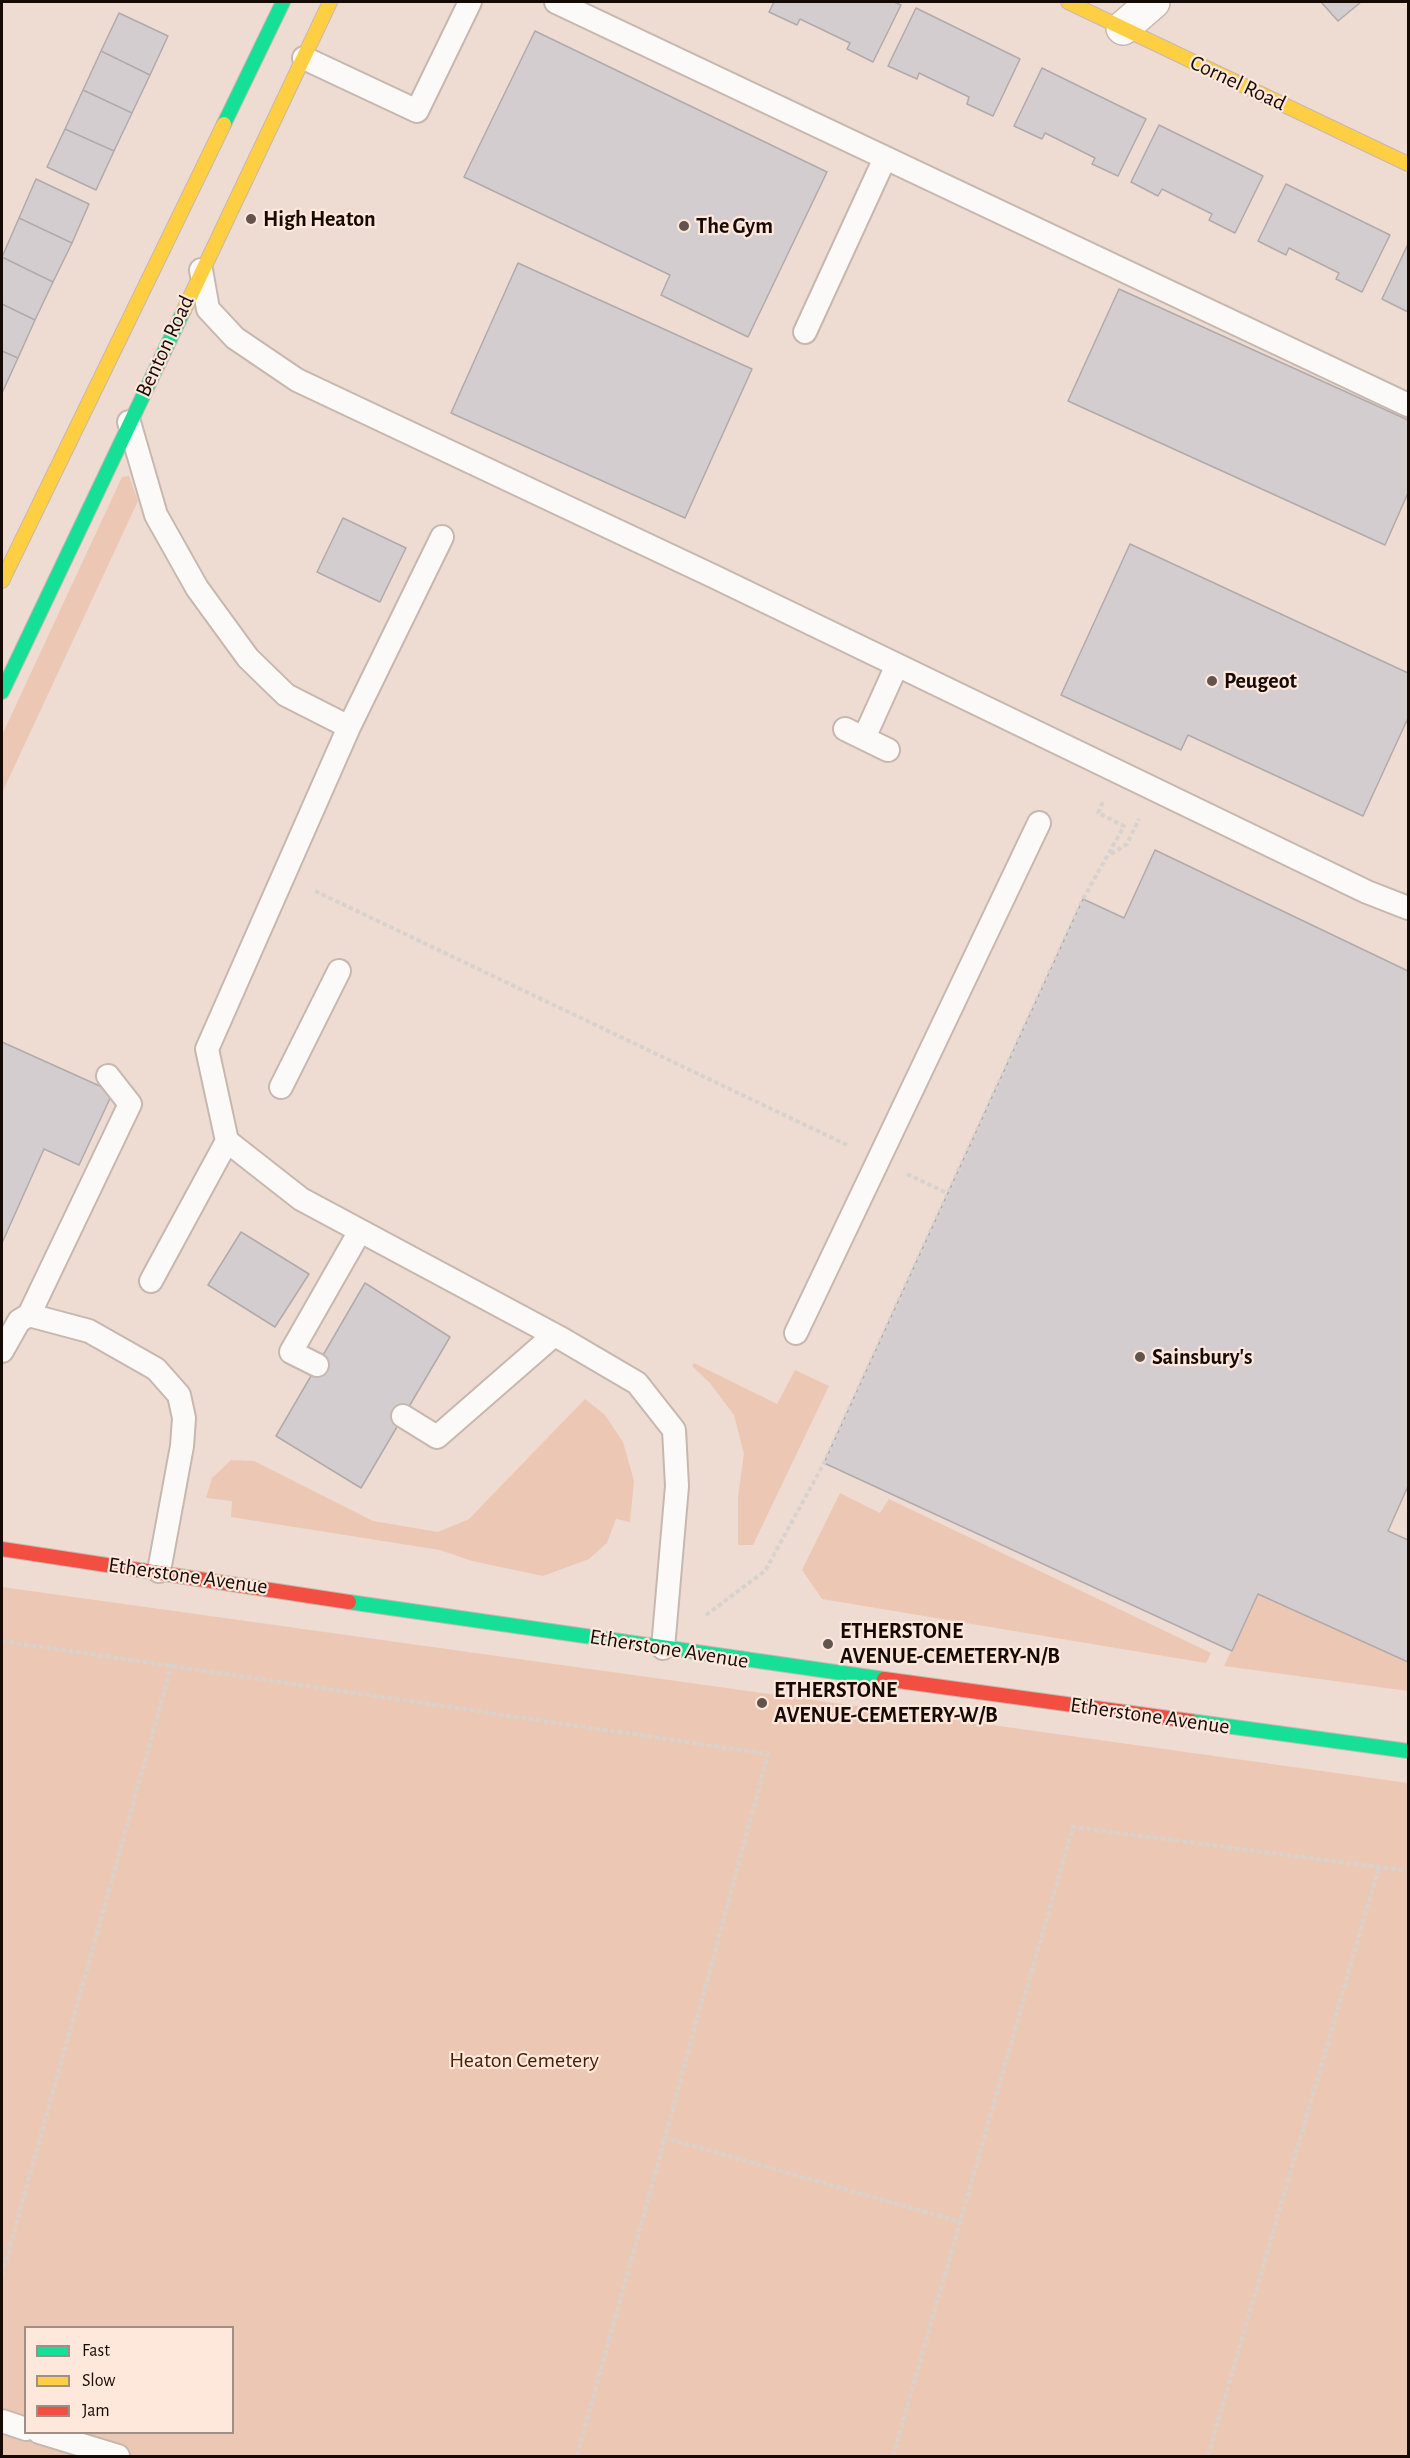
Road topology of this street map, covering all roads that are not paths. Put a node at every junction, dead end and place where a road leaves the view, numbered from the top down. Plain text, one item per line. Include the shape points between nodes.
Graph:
1 (283, 2) edge
2 (330, 2) edge
3 (470, 2) edge
4 (556, 2) edge
5 (1068, 2) edge
6 (1153, 2) edge
7 (1123, 28) junction
8 (304, 58) junction
9 (885, 158) junction
10 (1408, 164) edge
11 (201, 270) junction
12 (805, 332) dead end
13 (1408, 405) edge
14 (129, 422) junction
15 (442, 537) dead end
16 (2, 581) edge
17 (897, 665) junction
18 (2, 692) edge
19 (349, 727) junction
20 (888, 750) dead end
21 (1039, 823) dead end
22 (1408, 908) edge
23 (339, 971) dead end
24 (108, 1076) dead end
25 (281, 1087) dead end
26 (227, 1141) junction
27 (360, 1231) junction
28 (151, 1281) dead end
29 (29, 1315) junction
30 (796, 1333) dead end
31 (554, 1335) junction
32 (2, 1352) edge
33 (317, 1365) dead end
34 (403, 1416) dead end
35 (2, 1549) edge
36 (159, 1571) junction
37 (663, 1648) junction
38 (1408, 1751) edge
39 (2, 2421) edge
40 (24, 2427) edge
41 (42, 2434) edge
42 (118, 2457) edge

1 - 16 street, Benton Road
2 - 8 street, Benton Road
3 - 8 lane via 417,111
4 - 9 lane
5 - 7 street, Cornel Road
6 - 7 street
7 - 10 street, Cornel Road
8 - 11 street, Benton Road
9 - 12 lane
9 - 13 lane
11 - 14 street, Benton Road
11 - 17 lane via 208,309 235,338 297,380
14 - 18 street, Benton Road
14 - 19 lane via 156,515 197,588 248,658 286,694
15 - 19 lane
17 - 20 lane via 854,734
17 - 22 lane via 1366,892
19 - 26 lane via 207,1048
21 - 30 lane
23 - 25 lane
24 - 29 lane via 130,1104
26 - 27 lane via 301,1199
26 - 28 lane
27 - 31 lane
27 - 33 lane via 291,1352
29 - 32 lane via 19,1320
29 - 36 lane via 89,1330 156,1369 179,1395 184,1418 182,1446
31 - 34 lane via 437,1437
31 - 37 lane via 637,1383 674,1430 677,1486
35 - 36 street, Etherstone Avenue
36 - 37 street, Etherstone Avenue
37 - 38 street, Etherstone Avenue
39 - 40 lane
41 - 42 lane

